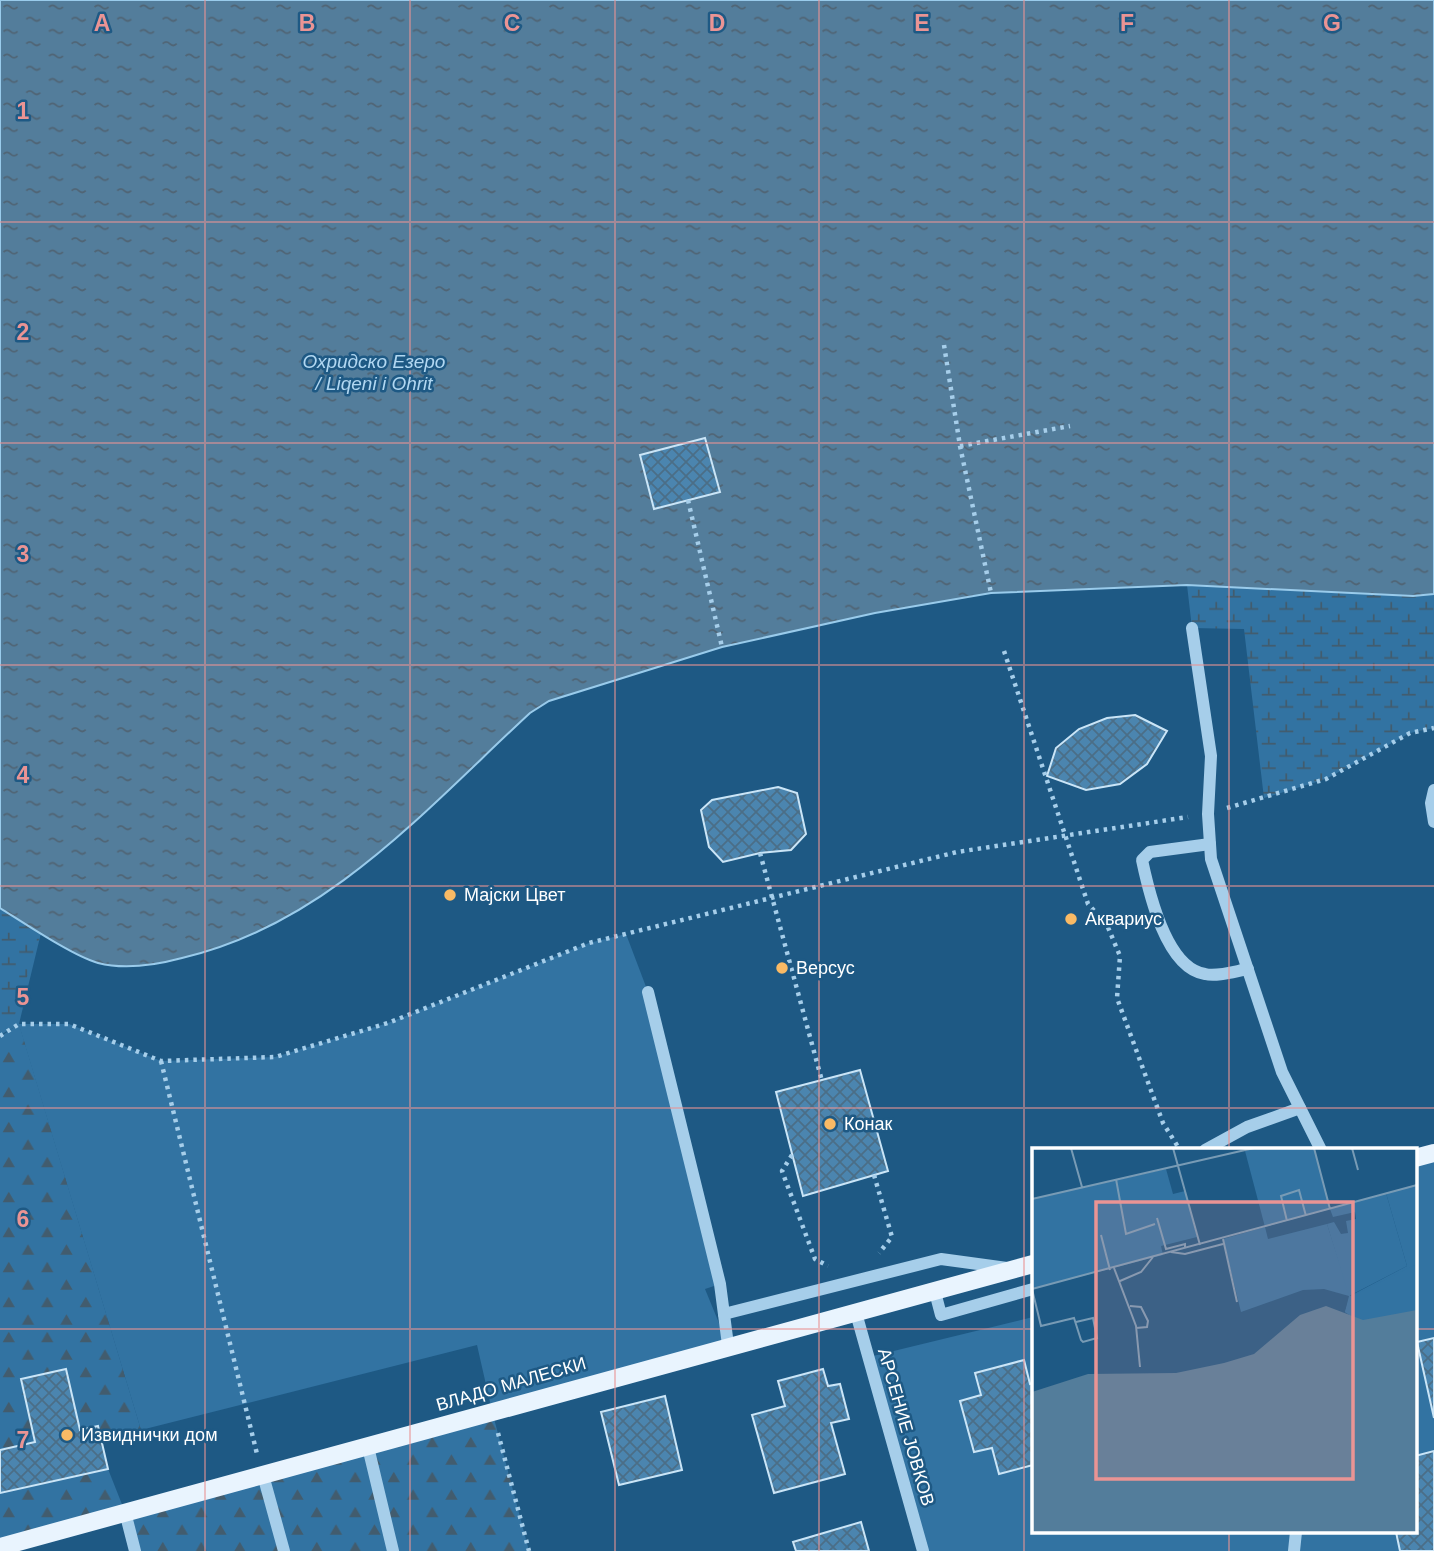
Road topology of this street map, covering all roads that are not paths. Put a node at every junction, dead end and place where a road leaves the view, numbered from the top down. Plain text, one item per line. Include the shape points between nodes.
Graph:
1 (1192, 628) dead end
2 (1434, 790) edge
3 (1434, 822) edge
4 (1210, 844) junction
5 (1248, 969) junction
6 (648, 992) dead end
7 (1300, 1108) junction
8 (1209, 1148) edge
9 (1320, 1148) edge
10 (1434, 1153) edge
11 (1416, 1158) edge
12 (1032, 1264) edge
13 (1014, 1269) junction
14 (1032, 1289) edge
15 (936, 1292) junction
16 (856, 1313) junction
17 (724, 1314) junction
18 (728, 1345) junction
19 (368, 1447) junction
20 (263, 1475) junction
21 (125, 1512) junction
22 (0, 1547) edge
23 (135, 1551) edge
24 (284, 1551) edge
25 (393, 1551) edge
26 (923, 1551) edge

1 - 4 street via 1212,756
2 - 3 street
4 - 5 street
4 - 5 street via 1150,852 1142,860 1147,883 1163,931 1184,966 1205,975
5 - 7 street via 1282,1072
6 - 17 street
7 - 8 street via 1247,1127
7 - 9 street
10 - 11 main road
12 - 13 main road, ВЛАДО МАЛЕСКИ
13 - 15 main road, ВЛАДО МАЛЕСКИ
13 - 17 street via 941,1259
14 - 15 street via 941,1315
15 - 16 main road, ВЛАДО МАЛЕСКИ
16 - 18 main road, ВЛАДО МАЛЕСКИ
16 - 26 street, АРСЕНИЕ ЈОВКОВ
17 - 18 street
18 - 19 main road, ВЛАДО МАЛЕСКИ
19 - 20 main road, ВЛАДО МАЛЕСКИ
19 - 25 street
20 - 21 main road, ВЛАДО МАЛЕСКИ
20 - 24 street
21 - 22 main road, ВЛАДО МАЛЕСКИ
21 - 23 street

